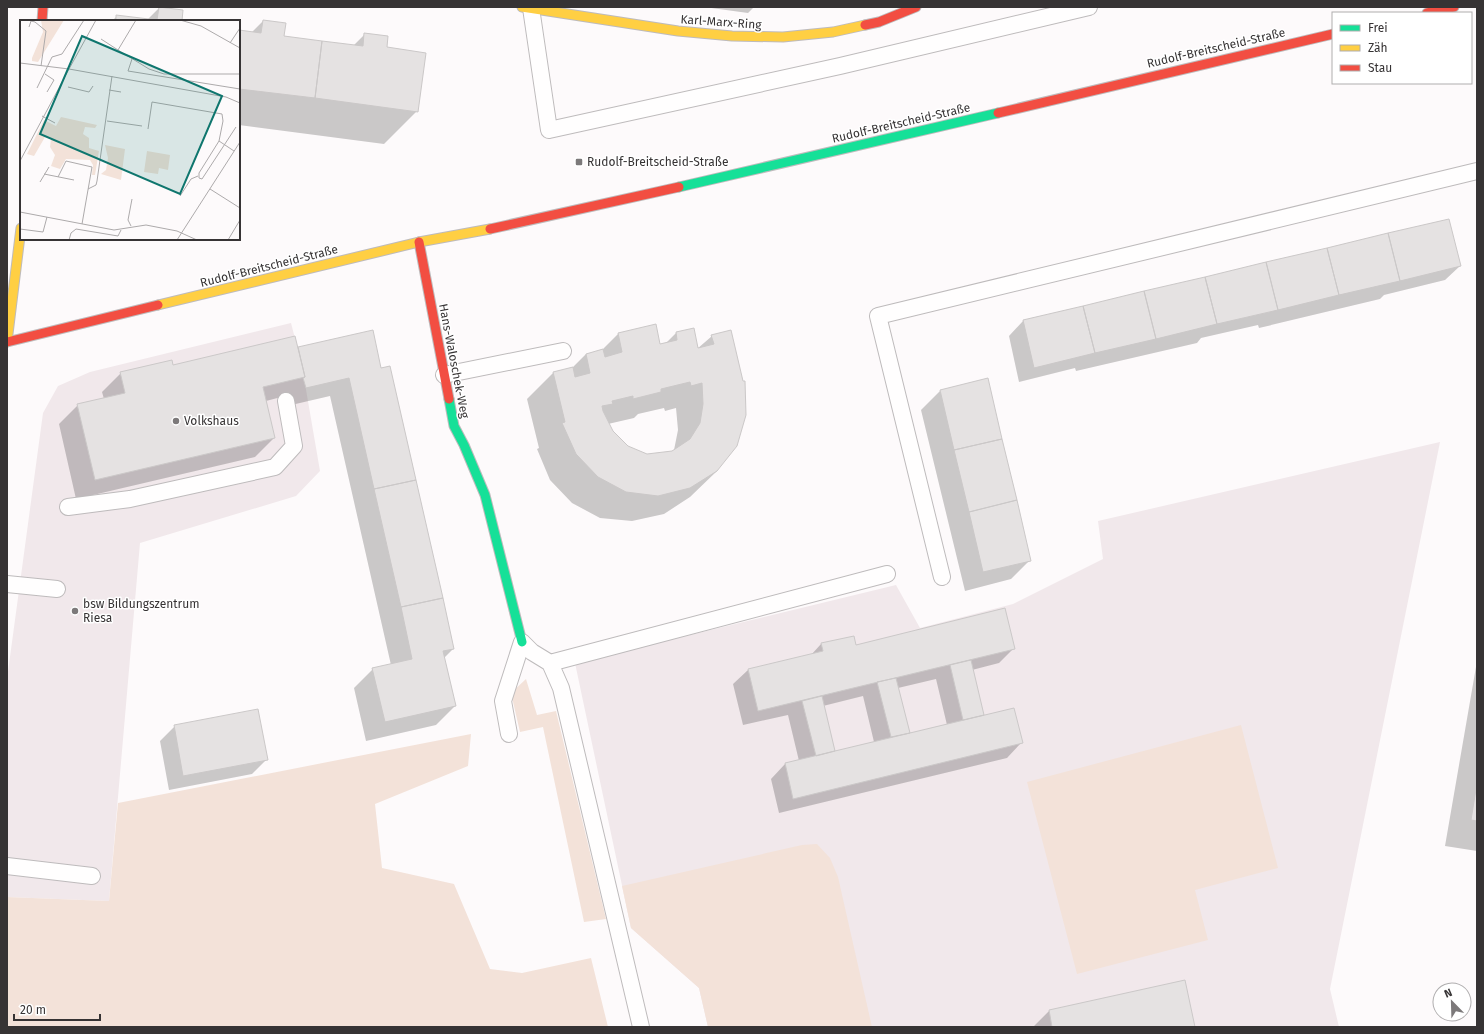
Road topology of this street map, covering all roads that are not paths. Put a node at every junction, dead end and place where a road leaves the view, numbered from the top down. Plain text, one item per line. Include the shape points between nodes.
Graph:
1 (43, 7) edge
2 (916, 7) edge
3 (1089, 7) edge
4 (1454, 7) edge
5 (526, 8) edge
6 (1432, 12) edge
7 (42, 20) edge
8 (1332, 34) edge
9 (1477, 171) edge
10 (20, 237) edge
11 (419, 242) junction
12 (7, 342) edge
13 (563, 351) dead end
14 (444, 375) junction
15 (286, 401) dead end
16 (68, 507) dead end
17 (887, 574) dead end
18 (942, 577) dead end
19 (7, 584) edge
20 (57, 589) dead end
21 (522, 642) junction
22 (550, 663) junction
23 (509, 734) dead end
24 (7, 866) edge
25 (92, 876) dead end
26 (641, 1027) edge

1 - 7 main road
2 - 5 main road, Karl-Marx-Ring via 879,22 833,32 783,37 678,31
3 - 5 lane via 840,66 549,130
4 - 6 main road
8 - 11 main road, Rudolf-Breitscheid-Straße via 775,166 482,231
9 - 18 lane via 878,316
10 - 12 main road
11 - 12 main road, Rudolf-Breitscheid-Straße
11 - 14 main road, Hans-Waloschek-Weg
13 - 14 lane
14 - 21 main road, Hans-Waloschek-Weg via 454,426 485,495
15 - 16 lane via 294,446 275,467 130,499
17 - 22 lane
19 - 20 lane
21 - 22 lane
21 - 23 lane via 503,701
22 - 26 lane via 561,688
24 - 25 lane

